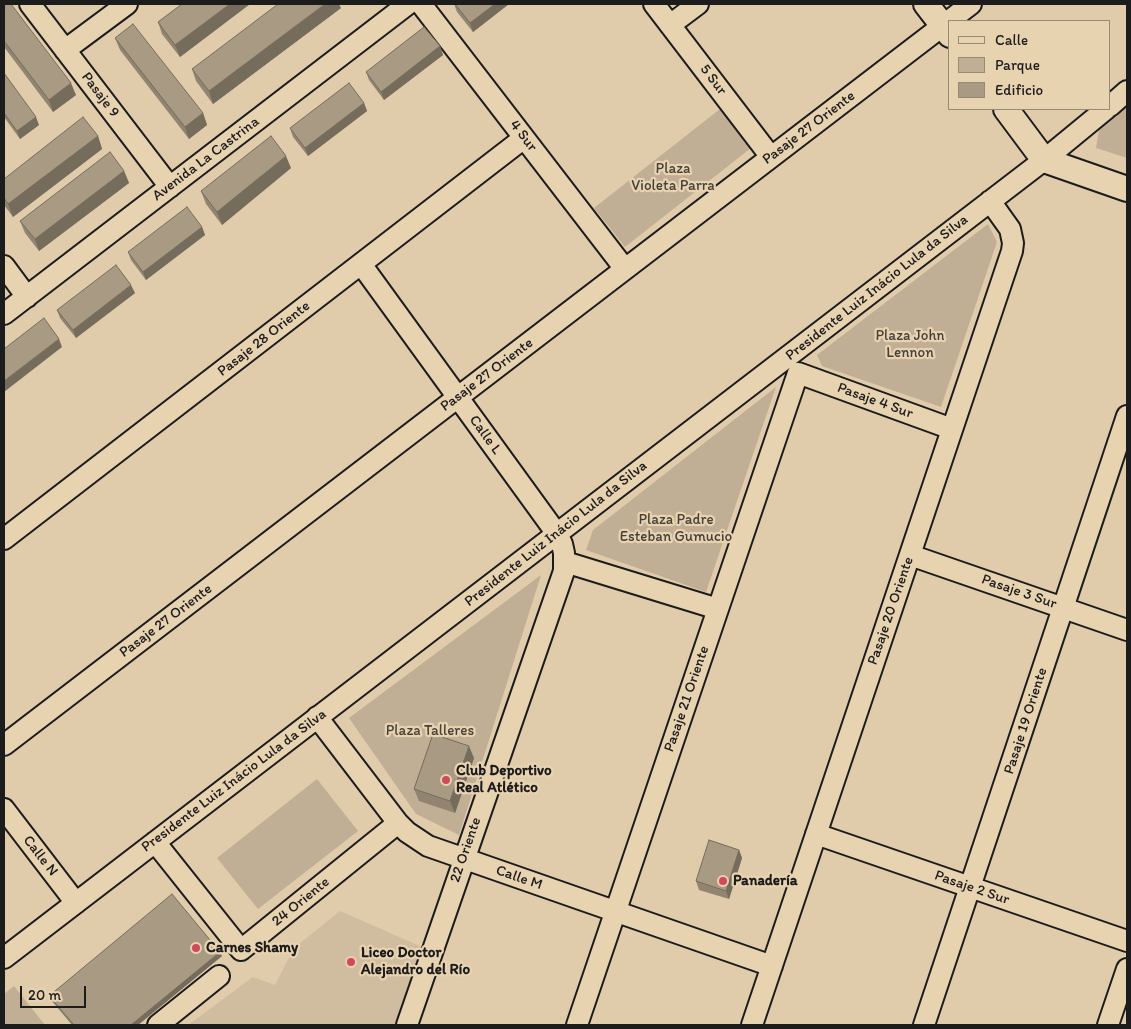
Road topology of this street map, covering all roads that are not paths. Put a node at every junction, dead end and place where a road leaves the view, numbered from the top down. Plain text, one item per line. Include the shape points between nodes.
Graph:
1 (30, 4) edge
2 (127, 4) edge
3 (408, 4) edge
4 (421, 4) edge
5 (654, 4) edge
6 (698, 4) edge
7 (926, 4) edge
8 (971, 4) edge
9 (956, 20) edge
10 (670, 25) junction
11 (946, 30) edge
12 (66, 50) junction
13 (1127, 92) edge
14 (1111, 105) edge
15 (1007, 110) edge
16 (1105, 110) edge
17 (524, 138) junction
18 (771, 157) junction
19 (1044, 160) junction
20 (170, 187) junction
21 (1127, 189) edge
22 (990, 201) junction
23 (360, 264) junction
24 (4, 266) edge
25 (625, 269) junction
26 (27, 296) junction
27 (4, 314) edge
28 (792, 365) junction
29 (458, 397) junction
30 (1127, 416) edge
31 (952, 429) junction
32 (557, 534) junction
33 (4, 539) edge
34 (910, 554) junction
35 (565, 562) junction
36 (1063, 608) junction
37 (718, 609) junction
38 (1127, 630) edge
39 (317, 717) junction
40 (4, 745) edge
41 (4, 809) edge
42 (398, 823) junction
43 (816, 834) junction
44 (155, 842) junction
45 (463, 860) junction
46 (970, 887) junction
47 (76, 903) junction
48 (615, 911) junction
49 (1127, 941) edge
50 (4, 958) edge
51 (772, 966) junction
52 (1127, 969) edge
53 (219, 976) dead end
54 (158, 1025) edge
55 (407, 1025) edge
56 (577, 1025) edge
57 (752, 1025) edge
58 (924, 1025) edge
59 (1108, 1025) edge

1 - 12 street, Pasaje 9
2 - 12 street
3 - 20 street, Avenida La Castrina
4 - 17 street, 4 Sur
5 - 10 street, 5 Sur
6 - 10 street
7 - 11 street
8 - 9 street, Pasaje 27 Oriente
10 - 18 street, 5 Sur
11 - 18 street, Pasaje 27 Oriente
12 - 20 street, Pasaje 9
13 - 14 street
15 - 19 street
16 - 19 street, Presidente Luiz Inácio Lula da Silva
17 - 23 street, Pasaje 28 Oriente
17 - 25 street, 4 Sur
18 - 25 street, Pasaje 27 Oriente
19 - 21 street
19 - 22 street, Presidente Luiz Inácio Lula da Silva
20 - 26 street, Avenida La Castrina
22 - 28 street, Presidente Luiz Inácio Lula da Silva
22 - 31 street, Pasaje 20 Oriente via 1010,229 1012,251
23 - 29 street, Calle L
23 - 33 street, Pasaje 28 Oriente
24 - 26 street
25 - 29 street, Pasaje 27 Oriente
26 - 27 street, Avenida La Castrina
28 - 31 street, Pasaje 4 Sur
28 - 32 street, Presidente Luiz Inácio Lula da Silva
28 - 37 street, Pasaje 21 Oriente
29 - 32 street, Calle L
29 - 40 street, Pasaje 27 Oriente
30 - 36 street, Pasaje 19 Oriente
31 - 34 street, Pasaje 20 Oriente
32 - 35 street
32 - 39 street, Presidente Luiz Inácio Lula da Silva
34 - 36 street, Pasaje 3 Sur
34 - 43 street, Pasaje 20 Oriente
35 - 37 street
35 - 45 street, 22 Oriente
36 - 38 street, Pasaje 3 Sur
36 - 46 street, Pasaje 19 Oriente
37 - 48 street, Pasaje 21 Oriente
39 - 42 street, Calle M
39 - 44 street, Presidente Luiz Inácio Lula da Silva
41 - 47 street, Calle N
42 - 44 street, 24 Oriente via 241,950
42 - 45 street, Calle M via 428,846
43 - 46 street, Pasaje 2 Sur
43 - 51 street, Pasaje 20 Oriente
44 - 47 street, Presidente Luiz Inácio Lula da Silva
45 - 48 street, Calle M
45 - 55 street, 22 Oriente
46 - 49 street, Pasaje 2 Sur
46 - 58 street, Pasaje 19 Oriente
47 - 50 street, Presidente Luiz Inácio Lula da Silva
48 - 51 street, Calle M
48 - 56 street, Pasaje 21 Oriente
51 - 57 street, Pasaje 20 Oriente
52 - 59 street
53 - 54 street

